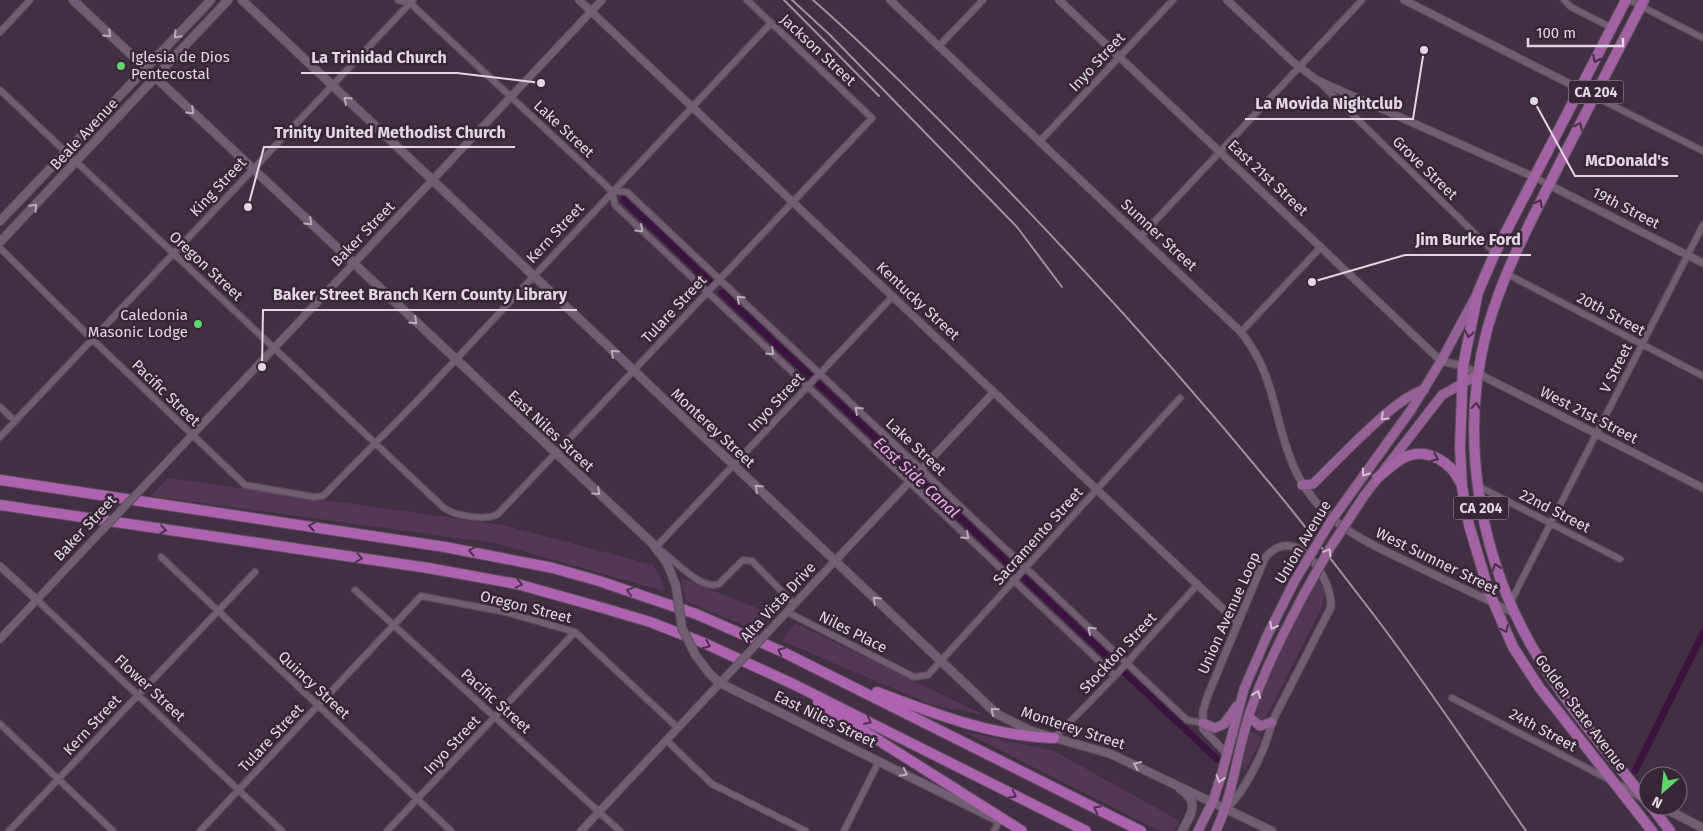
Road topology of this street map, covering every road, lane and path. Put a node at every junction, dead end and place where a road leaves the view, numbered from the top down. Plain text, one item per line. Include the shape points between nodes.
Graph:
1 (30, 0) edge
2 (73, 0) edge
3 (211, 0) edge
4 (228, 0) edge
5 (242, 0) edge
6 (247, 0) edge
7 (398, 0) edge
8 (579, 0) edge
9 (602, 0) edge
10 (747, 0) edge
11 (890, 0) edge
12 (983, 0) edge
13 (1059, 0) edge
14 (1173, 0) edge
15 (1227, 0) edge
16 (1362, 0) edge
17 (1404, 0) edge
18 (1564, 0) edge
19 (1628, 0) edge
20 (412, 1) edge
21 (1642, 3) edge
22 (254, 11) junction
23 (591, 12) junction
24 (771, 23) junction
25 (1612, 28) junction
26 (0, 32) edge
27 (1703, 38) edge
28 (939, 46) junction
29 (1119, 57) junction
30 (1299, 67) junction
31 (144, 69) junction
32 (155, 78) junction
33 (1317, 80) junction
34 (332, 86) junction
35 (1580, 89) junction
36 (0, 90) edge
37 (1595, 96) junction
38 (512, 98) junction
39 (692, 107) junction
40 (872, 118) joint
41 (1040, 141) junction
42 (1703, 151) edge
43 (65, 152) junction
44 (1220, 152) junction
45 (76, 162) junction
46 (252, 169) junction
47 (1536, 178) junction
48 (433, 181) junction
49 (1549, 185) junction
50 (612, 191) junction
51 (793, 202) junction
52 (0, 222) edge
53 (1703, 225) edge
54 (1141, 236) junction
55 (0, 242) edge
56 (1321, 247) junction
57 (0, 248) edge
58 (173, 253) junction
59 (1495, 253) junction
60 (1687, 255) junction
61 (1703, 263) edge
62 (353, 264) junction
63 (1507, 274) junction
64 (533, 276) junction
65 (720, 280) junction
66 (708, 292) junction
67 (1478, 292) junction
68 (893, 296) junction
69 (1241, 332) junction
70 (92, 340) junction
71 (1642, 344) junction
72 (274, 348) junction
73 (455, 360) junction
74 (1442, 361) junction
75 (1463, 366) junction
76 (633, 371) junction
77 (820, 374) junction
78 (1478, 374) junction
79 (1703, 376) edge
80 (1462, 383) junction
81 (808, 386) junction
82 (1424, 390) junction
83 (994, 392) junction
84 (1180, 398) dead end
85 (0, 407) edge
86 (15, 421) junction
87 (1596, 434) junction
88 (192, 435) junction
89 (0, 437) edge
90 (375, 443) junction
91 (555, 454) junction
92 (733, 465) junction
93 (921, 470) junction
94 (1377, 478) junction
95 (0, 480) edge
96 (909, 482) junction
97 (1302, 485) junction
98 (1478, 486) junction
99 (1462, 487) junction
100 (1703, 488) edge
101 (1098, 489) junction
102 (283, 492) joint
103 (0, 505) edge
104 (0, 513) edge
105 (63, 515) junction
106 (493, 517) joint
107 (1551, 523) junction
108 (1346, 531) joint
109 (656, 547) junction
110 (161, 557) dead end
111 (1620, 558) dead end
112 (835, 561) junction
113 (0, 566) edge
114 (1025, 569) junction
115 (254, 572) dead end
116 (1014, 580) junction
117 (1198, 584) junction
118 (356, 590) dead end
119 (422, 596) joint
120 (36, 600) junction
121 (1493, 603) junction
122 (1510, 603) junction
123 (794, 604) junction
124 (217, 611) junction
125 (787, 612) junction
126 (1516, 615) junction
127 (1238, 623) junction
128 (394, 625) junction
129 (575, 632) junction
130 (0, 639) edge
131 (941, 661) junction
132 (1126, 663) junction
133 (825, 672) junction
134 (909, 674) joint
135 (1115, 676) junction
136 (720, 683) junction
137 (793, 684) junction
138 (137, 695) junction
139 (1452, 698) dead end
140 (1241, 700) junction
141 (318, 706) junction
142 (495, 717) junction
143 (1249, 717) junction
144 (1272, 722) junction
145 (1203, 723) junction
146 (0, 724) edge
147 (678, 728) junction
148 (1054, 738) junction
149 (666, 740) junction
150 (1227, 754) junction
151 (879, 761) junction
152 (1164, 778) junction
153 (58, 779) junction
154 (1616, 783) junction
155 (1638, 789) edge
156 (238, 790) junction
157 (1638, 796) edge
158 (417, 799) junction
159 (1213, 802) junction
160 (1226, 808) junction
161 (599, 812) junction
162 (1659, 816) edge
163 (1680, 816) edge
164 (998, 821) junction
165 (1703, 828) edge
166 (9, 831) edge
167 (113, 831) edge
168 (200, 831) edge
169 (282, 831) edge
170 (388, 831) edge
171 (451, 831) edge
172 (581, 831) edge
173 (620, 831) edge
174 (806, 831) edge
175 (844, 831) edge
176 (994, 831) edge
177 (1020, 831) edge
178 (1086, 831) edge
179 (1141, 831) edge
180 (1182, 831) edge
181 (1198, 831) edge
182 (1216, 831) edge
183 (1272, 831) edge
184 (1652, 831) edge
185 (1670, 831) edge

1 - 26 street
2 -> 31 main road, East Niles Street
3 -> 31 main road, Beale Avenue
4 - 32 main road, Beale Avenue
5 - 22 main road, Monterey Street
6 - 22 main road
7 - 20 street, Lake Street
8 - 23 street, Kentucky Street
9 - 23 street, Baker Street
10 - 24 street, Jackson Street
11 - 28 street, Sumner Street
12 - 28 street
13 - 29 street, East 21st Street
14 - 29 street, Inyo Street
15 - 30 street
16 - 30 street
17 - 35 street
18 - 25 street via 1571,7
19 - 21 street
19 - 25 highway, CA 204
20 - 34 street, King Street
20 - 38 street, Lake Street
21 - 27 street
21 - 37 highway, CA 204
22 - 34 main road, Monterey Street
23 - 38 street, Baker Street
23 - 39 street, Kentucky Street
24 - 39 street, Kern Street
24 - 40 street, Jackson Street
25 -> 35 highway, CA 204
28 - 41 street, Sumner Street
29 - 41 street, Inyo Street
29 - 44 street, East 21st Street
30 - 33 street
30 - 44 street
31 - 32 main road, East Niles Street
31 - 43 main road, Beale Avenue
32 - 45 main road, Beale Avenue
32 -> 46 main road, East Niles Street
33 - 47 street
33 - 59 street, Grove Street
34 - 46 street, King Street
48 -> 34 main road, Monterey Street
35 - 37 street
35 - 47 highway, CA 204
36 - 43 street, Oregon Street
37 - 42 street
49 -> 37 highway, CA 204
38 - 48 street, Baker Street
38 - 50 street, Lake Street
39 - 50 street, Kern Street
39 - 51 street, Kentucky Street
40 - 51 street, Tulare Street
41 - 54 street, Sumner Street
43 - 45 street, Oregon Street
43 - 52 main road, Beale Avenue
44 - 54 street
44 - 56 street, East 21st Street
55 -> 45 main road, Beale Avenue
45 - 58 street, Oregon Street
46 - 58 street, King Street
46 -> 62 main road, East Niles Street
47 - 49 street, 19th Street
47 - 59 highway, Golden State Avenue / CA 204
48 - 62 street, Baker Street
48 - 64 main road, Monterey Street
49 - 60 street, 19th Street
63 -> 49 highway, Golden State Avenue / CA 204
50 - 64 street, Kern Street
50 - 65 street, Lake Street via 627,192
50 -> 66 street, Lake Street via 615,205
51 - 65 street, Tulare Street
51 - 68 street, Kentucky Street
53 - 60 street, V Street
54 - 69 street, Sumner Street
56 - 69 street
56 - 74 street, East 21st Street
57 - 70 street, Pacific Street
58 - 70 street, King Street
58 - 72 street, Oregon Street
59 - 67 highway, Golden State Avenue / CA 204
60 - 61 street, 19th Street
60 - 71 street, V Street
62 - 72 street, Baker Street
62 -> 73 main road, East Niles Street
63 - 71 street, 20th Street
63 - 78 highway, Golden State Avenue / CA 204 via 1487,331
64 - 73 street, Kern Street
76 -> 64 main road, Monterey Street
65 - 66 street, Tulare Street
77 -> 65 street, Lake Street
66 - 76 street, Tulare Street
66 -> 81 street, Lake Street
67 - 74 main road, Union Avenue
67 -> 75 highway, Golden State Avenue / CA 204
68 - 77 street, Inyo Street
68 - 83 street, Kentucky Street
69 - 97 street, Sumner Street via 1265,369 1287,450
70 - 86 street, King Street
70 - 88 street, Pacific Street
71 - 79 street, 20th Street
71 - 87 street, V Street
72 - 88 street, Baker Street
72 - 90 street, Oregon Street
73 - 90 street, Kern Street
73 - 91 main road, East Niles Street
74 - 75 street, East 21st Street
74 - 82 main road, Union Avenue
75 - 78 street, West 21st Street
75 - 80 highway, Golden State Avenue / CA 204
76 - 91 street, Tulare Street
76 - 92 main road, Monterey Street
77 - 81 street, Inyo Street
93 -> 77 street, Lake Street
78 - 80 main road, Union Avenue
78 - 87 street, West 21st Street
98 -> 78 highway, Golden State Avenue / CA 204 via 1475,430
80 - 94 main road, Union Avenue via 1442,395
80 - 99 highway, Golden State Avenue / CA 204
81 - 92 street, Inyo Street
81 - 96 street, Lake Street
82 -> 97 main road via 1397,404 1313,484
82 -> 140 main road, Union Avenue, bridge via 1331,521 1294,582 1267,636
83 - 93 street, Alta Vista Drive
83 - 101 street, Kentucky Street
84 - 101 street, Sacramento Street
85 - 86 street
86 - 89 street, King Street
87 - 100 street, West 21st Street
87 - 107 street, V Street
88 - 102 street, Pacific Street via 245,485
88 - 120 street, Baker Street, bridge
90 - 102 street, Kern Street via 323,496
90 - 106 street, Oregon Street via 449,511
91 - 106 street, Tulare Street
91 -> 109 main road, East Niles Street
92 - 109 street, Inyo Street
112 -> 92 main road, Monterey Street
93 - 96 street, Alta Vista Drive
93 - 114 street, Lake Street
94 -> 99 highway via 1405,457 1425,454 1450,466
143 -> 94 main road, Union Avenue, bridge via 1274,650 1330,548
133 -> 95 highway via 696,614 553,568 445,547
96 - 112 street, Alta Vista Drive
96 -> 116 street, Lake Street
97 - 108 street, Sumner Street via 1324,512
98 - 107 street, 22nd Street
122 -> 98 highway, Golden State Avenue / CA 204 via 1489,546
99 - 121 highway, Golden State Avenue / CA 204 via 1469,525
101 - 114 street, Sacramento Street
101 - 117 street, Kentucky Street
103 - 105 highway
104 - 105 highway
105 -> 137 highway via 418,566 517,584 650,622
107 - 111 street, 22nd Street
107 - 122 street, V Street
108 - 121 street, West Sumner Street
109 - 123 street via 708,585 719,584 743,560 752,561
109 - 136 main road, East Niles Street, bridge via 676,586 682,628 696,656
110 - 124 street, Quincy Street
112 - 123 street, Alta Vista Drive
131 -> 112 main road, Monterey Street
113 - 120 street, Flower Street
114 - 116 street, Sacramento Street
132 -> 114 street, Lake Street
115 - 124 street, Kern Street
116 - 131 street, Sacramento Street
116 - 135 street, Lake Street
117 - 127 street, Kentucky Street
117 - 132 street, Stockton Street
118 - 128 street, Pacific Street
119 - 128 street, Tulare Street
119 - 129 street, Oregon Street via 505,612
120 - 130 street, Baker Street
120 - 138 street, Flower Street
121 - 126 street, West Sumner Street
121 -> 154 highway, Golden State Avenue / CA 204 via 1514,647 1539,687
122 - 126 highway, Golden State Avenue / CA 204
123 - 125 street, Alta Vista Drive
124 - 138 street, Kern Street
124 - 141 street, Quincy Street
125 - 134 street, Niles Place
125 - 136 street, Alta Vista Drive, bridge
126 - 155 highway, Golden State Avenue / CA 204 via 1554,682
127 - 144 street, Union Avenue Loop via 1271,550 1290,546 1301,549 1323,576 1332,596 1331,607
127 - 145 street, Union Avenue Loop via 1208,695
128 - 141 street, Tulare Street
128 - 142 street, Pacific Street
129 - 142 street, Inyo Street
129 - 147 street, Oregon Street
131 - 134 street, Sacramento Street via 923,677
148 -> 131 main road, Monterey Street via 1007,721
132 - 135 street, Stockton Street
132 - 145 street, Lake Street via 1188,720
133 - 148 highway via 968,726 1028,737
179 -> 133 highway
135 - 148 street, Stockton Street
136 - 147 street, Alta Vista Drive
136 - 151 main road, East Niles Street
137 - 177 highway
137 -> 178 highway
138 - 153 street, Kern Street
138 - 156 street, Flower Street
139 - 154 street, 24th Street
140 - 145 main road via 1224,724 1215,728
140 - 150 main road, Union Avenue
141 - 156 street, Tulare Street
141 - 158 street, Quincy Street
142 - 158 street, Inyo Street
142 - 161 street, Pacific Street
143 - 144 main road via 1260,726
143 - 160 main road, Union Avenue
144 - 160 street, Union Avenue via 1269,737 1237,799
145 - 150 street via 1204,730
146 - 153 street
147 - 149 street, Alta Vista Drive
152 -> 148 main road, Monterey Street via 1111,754
149 - 161 street, Alta Vista Drive
149 - 174 street via 712,784
150 -> 159 main road, Union Avenue
151 -> 164 main road, East Niles Street
151 - 175 street
152 - 159 main road, Monterey Street
152 - 180 main road via 1185,793 1193,804
153 - 166 street, Kern Street
153 - 167 street
154 - 157 main road, 24th Street
154 - 184 highway, Golden State Avenue / CA 204
156 - 168 street, Tulare Street
156 - 169 street, Flower Street
158 - 170 street, Inyo Street
158 - 171 street, Quincy Street
159 - 160 main road, Monterey Street
159 - 181 main road, Union Avenue
160 - 182 main road, Union Avenue
160 - 183 main road, Monterey Street
161 - 172 street, Alta Vista Drive
161 - 173 street, Pacific Street
162 - 185 highway, Golden State Avenue / CA 204
163 - 165 main road
164 - 176 street
164 - 177 main road, East Niles Street

